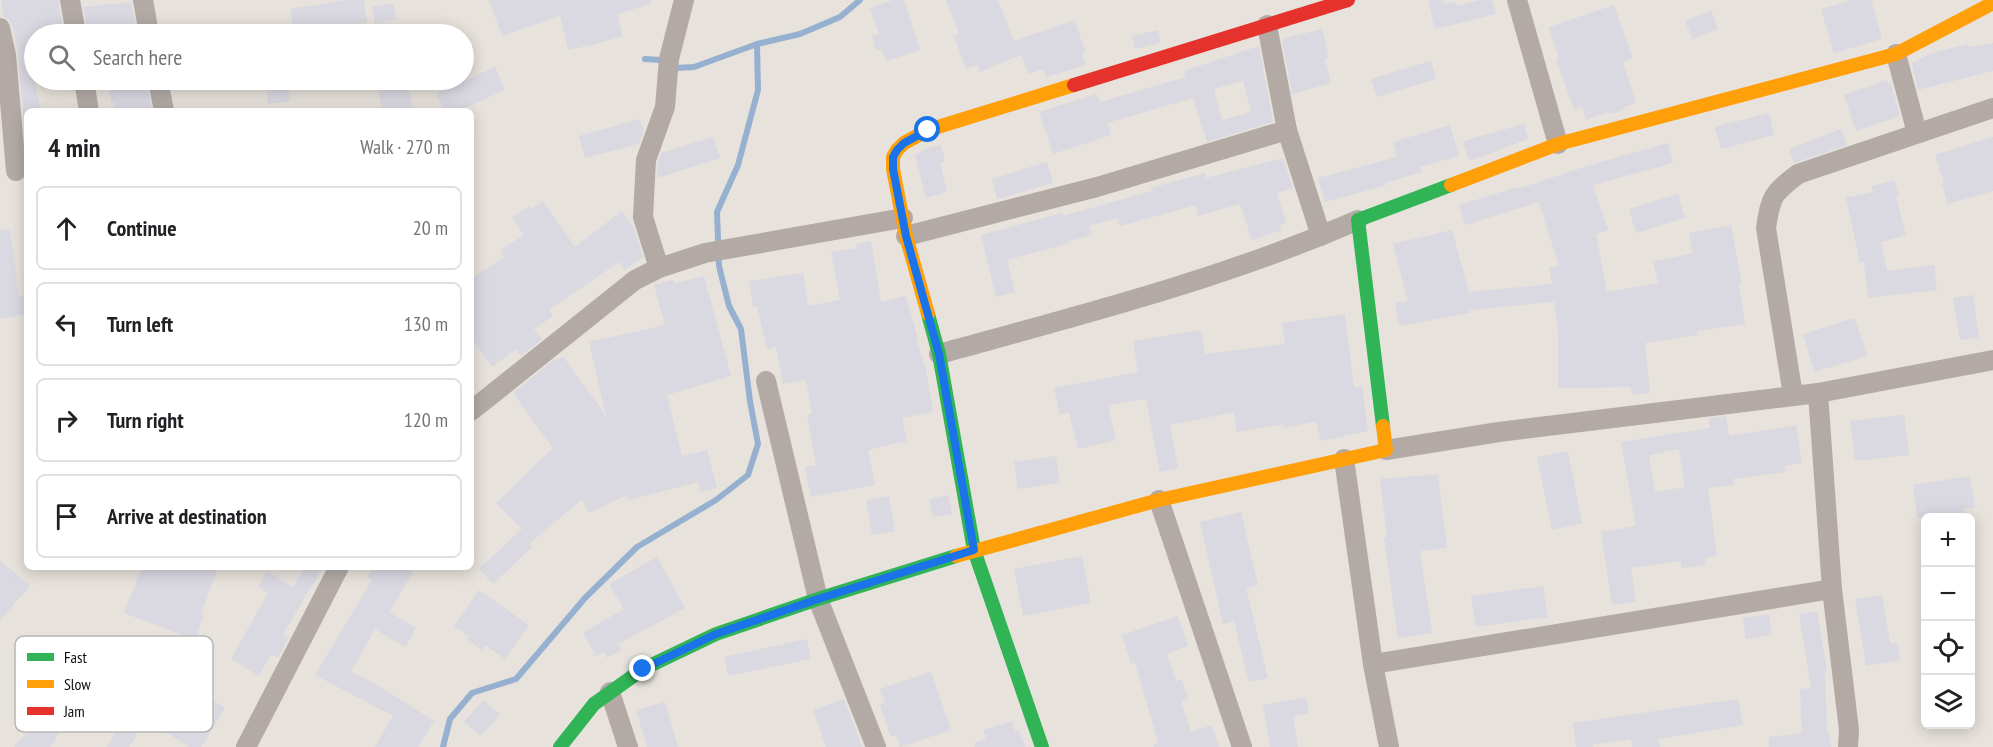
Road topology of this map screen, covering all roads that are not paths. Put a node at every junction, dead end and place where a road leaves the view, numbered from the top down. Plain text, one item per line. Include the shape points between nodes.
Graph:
1 (70, 0) edge
2 (142, 0) edge
3 (684, 0) edge
4 (1348, 0) edge
5 (1516, 0) edge
6 (1993, 3) edge
7 (74, 24) edge
8 (147, 24) edge
9 (1267, 25) junction
10 (0, 28) edge
11 (1896, 54) junction
12 (86, 90) edge
13 (160, 90) edge
14 (89, 108) edge
15 (163, 108) edge
16 (1993, 108) edge
17 (1287, 130) junction
18 (1917, 133) junction
19 (1558, 144) junction
20 (14, 173) edge
21 (1358, 220) junction
22 (904, 227) junction
23 (1321, 236) junction
24 (659, 268) junction
25 (939, 354) junction
26 (1993, 360) edge
27 (766, 381) dead end
28 (1818, 393) junction
29 (1793, 395) junction
30 (474, 409) edge
31 (1386, 450) junction
32 (1344, 459) junction
33 (1159, 500) junction
34 (974, 550) junction
35 (337, 570) edge
36 (1832, 589) junction
37 (818, 599) junction
38 (1374, 664) junction
39 (610, 692) junction
40 (246, 747) edge
41 (560, 747) edge
42 (628, 747) edge
43 (876, 747) edge
44 (1042, 747) edge
45 (1242, 747) edge
46 (1389, 747) edge
47 (1848, 747) edge

1 - 7 street
2 - 8 street
3 - 24 street via 668,65 665,107 646,160 643,191 643,217
4 - 9 street
5 - 19 street
6 - 11 street
9 - 17 street
9 - 22 street via 940,126 904,143 893,157 893,169
10 - 20 street via 6,55
11 - 18 street
11 - 19 street
12 - 14 street
13 - 15 street
16 - 18 street
17 - 22 street via 1097,187
17 - 23 street
18 - 29 street via 1798,174 1778,189 1770,203 1766,228
19 - 21 street
21 - 23 street
21 - 31 street
22 - 24 street via 718,251
22 - 25 street
23 - 25 street via 1170,290
24 - 30 street via 635,280
25 - 34 street
26 - 28 street
27 - 37 street
28 - 29 street
28 - 36 street
29 - 31 street
31 - 32 street
32 - 33 street
32 - 38 street
33 - 34 street
33 - 45 street
34 - 37 street
34 - 44 street
35 - 40 street
36 - 38 street
36 - 47 street
37 - 39 street via 716,634 643,669
37 - 43 street
38 - 46 street
39 - 41 street via 594,704
39 - 42 street

